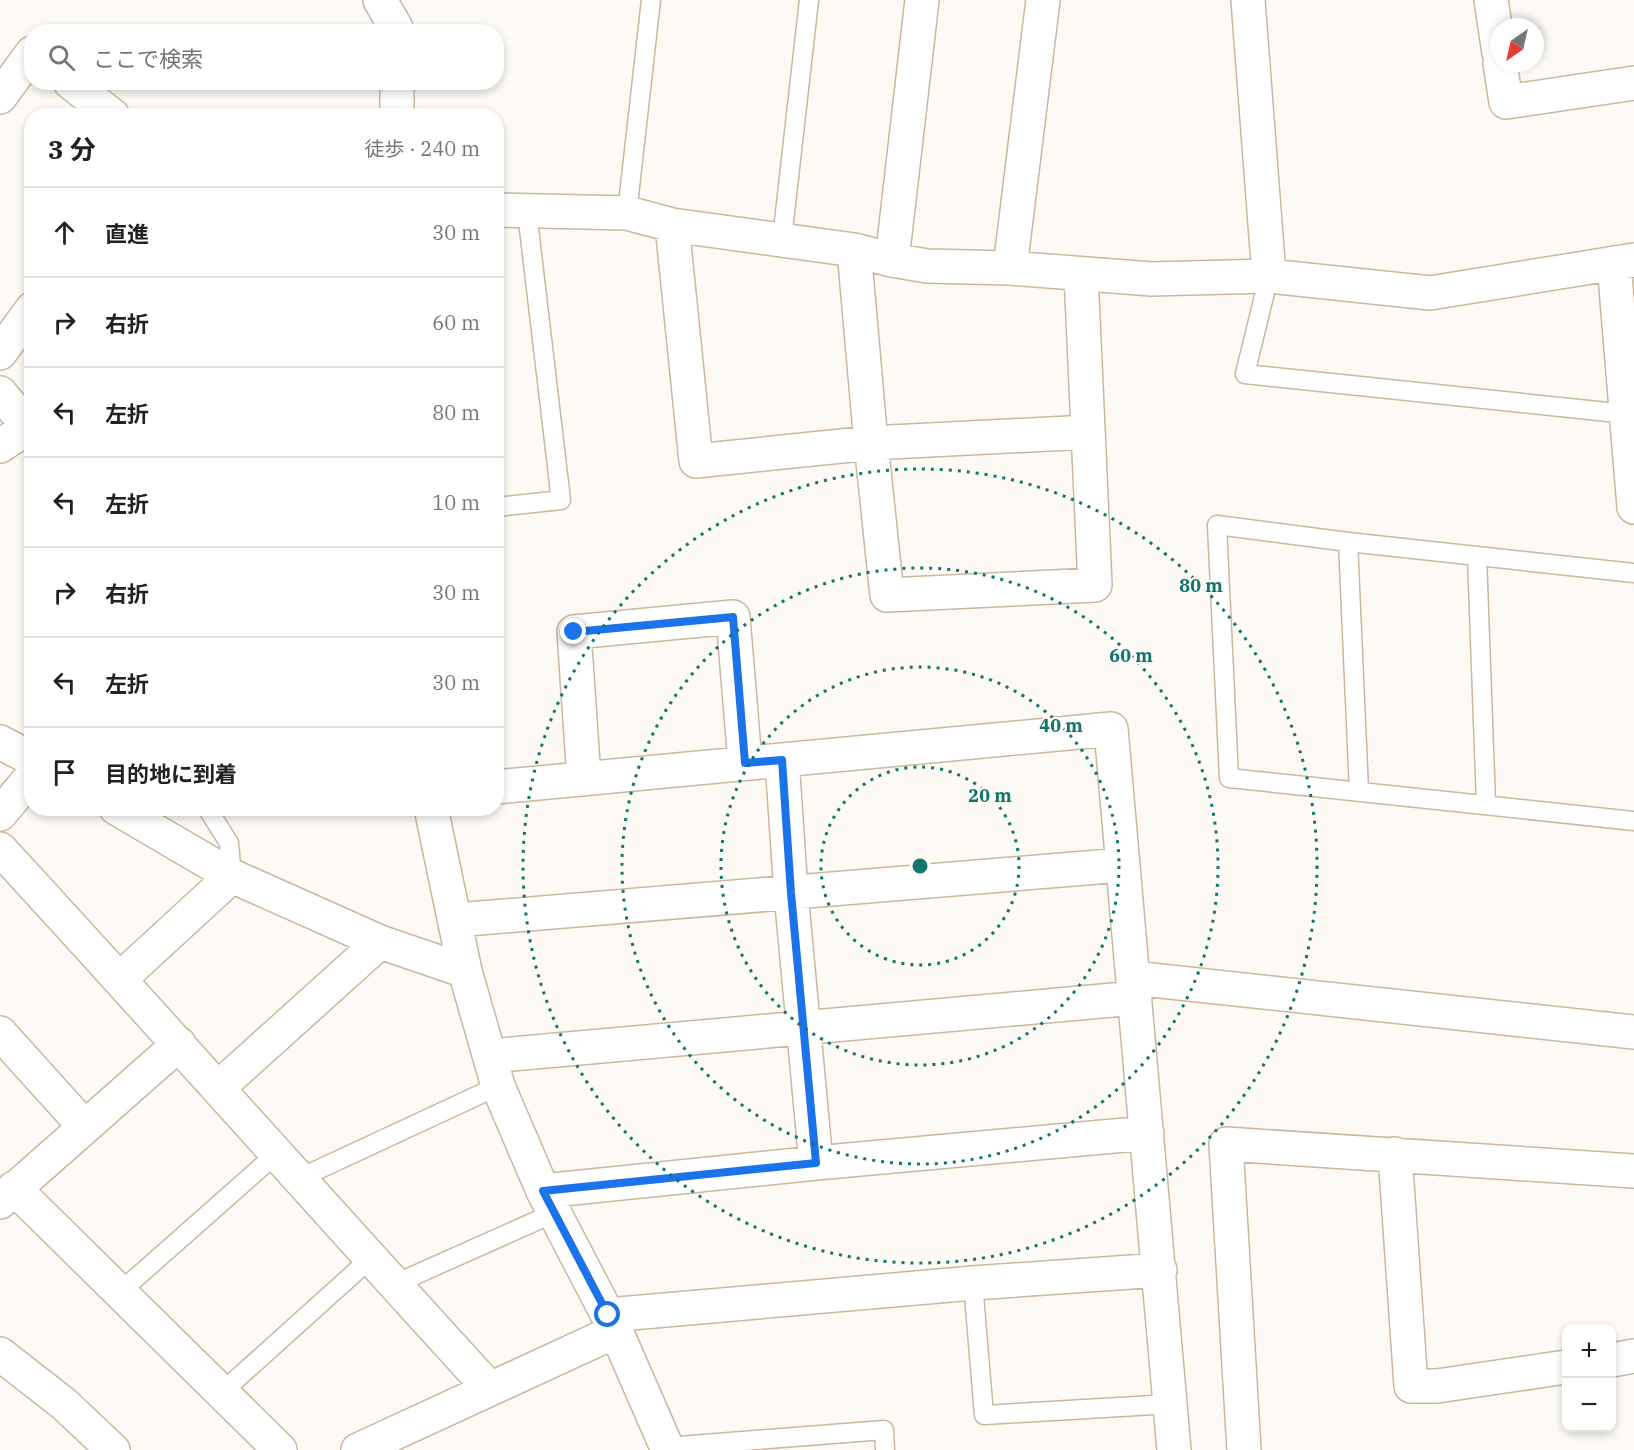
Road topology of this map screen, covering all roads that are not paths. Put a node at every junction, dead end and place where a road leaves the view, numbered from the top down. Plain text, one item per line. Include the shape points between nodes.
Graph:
1 (380, 0) edge
2 (651, 0) edge
3 (809, 0) edge
4 (922, 0) edge
5 (1043, 0) edge
6 (1248, 0) edge
7 (1491, 0) edge
8 (1494, 18) edge
9 (398, 20) edge
10 (24, 64) edge
11 (1501, 72) edge
12 (1634, 83) edge
13 (80, 90) edge
14 (397, 90) edge
15 (0, 97) edge
16 (103, 108) edge
17 (398, 108) edge
18 (512, 211) edge
19 (627, 213) junction
20 (672, 225) junction
21 (782, 239) junction
22 (854, 250) junction
23 (892, 260) junction
24 (1624, 261) edge
25 (1010, 268) junction
26 (1081, 274) junction
27 (1269, 276) junction
28 (24, 320) edge
29 (0, 353) edge
30 (0, 393) edge
31 (1631, 414) edge
32 (24, 423) edge
33 (1088, 432) junction
34 (24, 433) edge
35 (871, 443) junction
36 (0, 446) edge
37 (504, 506) edge
38 (1634, 507) edge
39 (1348, 542) junction
40 (1477, 556) junction
41 (1634, 573) edge
42 (22, 754) edge
43 (782, 760) junction
44 (745, 763) junction
45 (584, 779) junction
46 (504, 786) edge
47 (1359, 791) junction
48 (1486, 804) junction
49 (0, 814) edge
50 (130, 816) edge
51 (212, 816) edge
52 (433, 816) edge
53 (1634, 821) edge
54 (0, 849) edge
55 (1122, 865) junction
56 (232, 876) junction
57 (791, 893) junction
58 (456, 920) junction
59 (380, 942) junction
60 (465, 971) junction
61 (120, 979) junction
62 (1134, 988) junction
63 (804, 1028) junction
64 (1634, 1032) edge
65 (0, 1033) edge
66 (178, 1044) junction
67 (494, 1071) junction
68 (218, 1088) junction
69 (84, 1126) junction
70 (1147, 1133) junction
71 (276, 1154) junction
72 (1395, 1154) junction
73 (816, 1163) junction
74 (1634, 1171) edge
75 (298, 1179) junction
76 (7, 1195) edge
77 (549, 1202) junction
78 (371, 1258) junction
79 (1160, 1270) junction
80 (395, 1284) junction
81 (973, 1284) junction
82 (120, 1292) junction
83 (612, 1323) junction
84 (0, 1354) edge
85 (1634, 1356) edge
86 (1616, 1359) edge
87 (1562, 1367) edge
88 (490, 1389) junction
89 (221, 1393) junction
90 (1171, 1404) junction
91 (668, 1448) edge
92 (113, 1450) edge
93 (280, 1450) edge
94 (358, 1450) edge
95 (885, 1450) edge
96 (1174, 1450) edge
97 (1244, 1450) edge

1 - 9 street
2 - 19 lane
3 - 21 lane
4 - 23 street
5 - 25 street
6 - 27 street
7 - 8 street
10 - 15 street
11 - 12 street via 1506,102
13 - 16 street
14 - 17 street
18 - 19 street
18 - 37 lane via 561,500
19 - 20 street
20 - 21 street
20 - 35 street via 696,461
21 - 22 street
22 - 23 street
22 - 35 street
23 - 25 street via 927,266
24 - 27 street via 1430,293
24 - 31 street
25 - 26 street
26 - 27 street via 1151,279
26 - 33 street
27 - 31 lane via 1245,374
28 - 29 street
30 - 32 street
31 - 38 street
33 - 35 street
33 - 35 street via 1095,585 1084,586 887,595
34 - 36 street
39 - 40 lane
39 - 47 lane
39 - 47 lane via 1217,525 1229,777
40 - 41 lane
40 - 48 lane
42 - 49 street
43 - 44 street
43 - 55 street via 1111,729
43 - 57 street
44 - 45 street
44 - 45 street via 733,617 574,632
45 - 46 street
47 - 48 lane
48 - 53 lane
50 - 56 street
51 - 56 lane via 229,843
52 - 58 street
54 - 61 street
55 - 57 street
55 - 62 street
56 - 59 street
56 - 61 street
57 - 58 street
57 - 63 street
58 - 60 street
59 - 60 street
59 - 68 street
60 - 67 street
61 - 66 street
62 - 63 street
62 - 64 street
62 - 70 street
63 - 67 street
63 - 73 street
65 - 69 street
66 - 68 street
66 - 69 street
67 - 75 lane
67 - 77 street
68 - 71 street
69 - 76 street
70 - 73 street
70 - 79 street
71 - 75 street
71 - 82 lane
72 - 74 street
72 - 87 street via 1411,1386 1437,1386
72 - 97 street via 1226,1144
73 - 77 street
75 - 78 street
76 - 82 street
77 - 80 lane
77 - 83 street
78 - 80 street
78 - 89 lane
79 - 81 street
79 - 90 street
80 - 88 street
81 - 83 street
81 - 90 lane via 984,1415
82 - 89 street
83 - 88 street
83 - 91 street
84 - 92 street via 64,1404
85 - 86 street
88 - 94 street
89 - 93 street
90 - 96 street
91 - 95 lane via 884,1430

